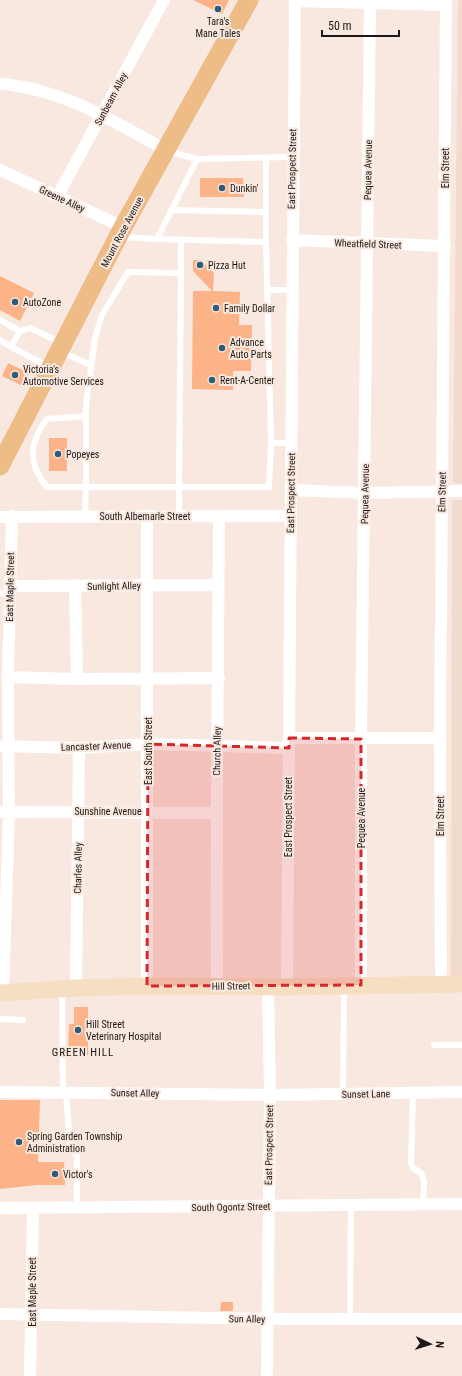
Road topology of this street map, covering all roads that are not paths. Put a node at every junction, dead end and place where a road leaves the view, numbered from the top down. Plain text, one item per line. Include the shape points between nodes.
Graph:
1 (164, 0) edge
2 (249, 0) edge
3 (295, 1) edge
4 (446, 2) edge
5 (370, 3) junction
6 (0, 84) edge
7 (102, 115) junction
8 (167, 150) junction
9 (293, 157) junction
10 (196, 158) junction
11 (266, 158) junction
12 (0, 170) edge
13 (57, 197) junction
14 (171, 210) junction
15 (266, 212) junction
16 (121, 232) junction
17 (157, 239) junction
18 (181, 240) junction
19 (292, 240) junction
20 (266, 242) junction
21 (368, 244) junction
22 (445, 246) junction
23 (181, 273) junction
24 (267, 290) junction
25 (291, 290) junction
26 (0, 320) edge
27 (20, 331) junction
28 (0, 340) edge
29 (12, 347) junction
30 (58, 354) junction
31 (91, 365) junction
32 (86, 416) junction
33 (291, 443) junction
34 (271, 444) junction
35 (0, 466) edge
36 (179, 486) junction
37 (86, 487) junction
38 (291, 490) junction
39 (442, 491) junction
40 (462, 491) edge
41 (365, 493) junction
42 (6, 516) edge
43 (85, 516) junction
44 (147, 516) junction
45 (179, 516) junction
46 (219, 516) junction
47 (290, 516) junction
48 (149, 585) junction
49 (219, 585) junction
50 (75, 586) junction
51 (7, 591) edge
52 (8, 677) junction
53 (148, 677) junction
54 (219, 678) junction
55 (77, 679) junction
56 (440, 738) junction
57 (362, 739) junction
58 (289, 743) junction
59 (148, 744) junction
60 (4, 746) edge
61 (217, 747) junction
62 (79, 748) junction
63 (148, 811) junction
64 (5, 812) edge
65 (79, 812) junction
66 (216, 812) junction
67 (3, 920) edge
68 (441, 983) junction
69 (462, 984) edge
70 (268, 985) junction
71 (147, 986) junction
72 (217, 986) junction
73 (344, 986) junction
74 (361, 986) junction
75 (287, 987) junction
76 (69, 988) junction
77 (2, 993) edge
78 (0, 1019) edge
79 (23, 1020) dead end
80 (434, 1045) dead end
81 (462, 1045) edge
82 (0, 1092) edge
83 (462, 1092) edge
84 (64, 1093) junction
85 (413, 1093) junction
86 (343, 1094) junction
87 (270, 1095) junction
88 (462, 1204) edge
89 (423, 1205) junction
90 (268, 1206) junction
91 (351, 1206) junction
92 (0, 1208) edge
93 (77, 1208) junction
94 (33, 1209) junction
95 (0, 1314) edge
96 (32, 1315) junction
97 (268, 1319) junction
98 (350, 1319) junction
99 (462, 1319) edge
100 (30, 1376) edge
101 (267, 1376) edge

1 - 7 street, Sunbeam Alley
2 - 8 main road, Mount Rose Avenue
3 - 5 street
3 - 9 street, East Prospect Street
4 - 5 street
4 - 22 street, Elm Street
5 - 21 street, Pequea Avenue
6 - 7 street via 42,91
7 - 8 street
7 - 13 street, Sunbeam Alley
8 - 10 lane
8 - 16 main road, Mount Rose Avenue
9 - 11 lane
9 - 19 street, East Prospect Street
10 - 11 lane
10 - 14 lane
11 - 15 lane
12 - 13 street, Greene Alley
13 - 16 street, Greene Alley
14 - 15 lane
14 - 17 lane
15 - 20 lane
16 - 17 lane
16 - 30 main road, Mount Rose Avenue
17 - 18 lane
18 - 20 lane
18 - 23 lane
19 - 21 street, Wheatfield Street
19 - 25 street, East Prospect Street
20 - 24 lane
21 - 22 street, Wheatfield Street
21 - 41 street, Pequea Avenue
22 - 39 street, Elm Street
23 - 31 lane via 128,272 102,315
23 - 36 lane
24 - 25 lane
24 - 34 lane
25 - 33 street, East Prospect Street
26 - 27 lane
27 - 29 lane
27 - 30 lane via 30,328
28 - 29 lane
29 - 30 lane
30 - 31 lane
30 - 35 main road, Mount Rose Avenue
31 - 32 lane
32 - 37 lane
32 - 37 lane via 47,419 32,449 34,466 47,487
33 - 34 lane
33 - 38 street, East Prospect Street
34 - 36 lane via 269,487
36 - 37 lane
36 - 45 lane
37 - 43 lane
38 - 41 street
38 - 47 street, East Prospect Street
39 - 40 street
39 - 41 street
39 - 56 street, Elm Street
41 - 57 street, Pequea Avenue
42 - 43 street, South Albemarle Street
42 - 51 street, East Maple Street
43 - 44 street, South Albemarle Street
44 - 45 street, South Albemarle Street
44 - 48 street, East South Street
45 - 46 street, South Albemarle Street
46 - 47 street, South Albemarle Street
46 - 49 street, Church Alley
47 - 58 street, East Prospect Street
48 - 49 street, Sunlight Alley
48 - 50 street, Sunlight Alley
48 - 53 street, East South Street
49 - 54 street, Church Alley
50 - 51 street, Sunlight Alley
50 - 55 street
51 - 52 street, East Maple Street
52 - 55 street
52 - 60 street, East Maple Street
53 - 54 street
53 - 55 street
53 - 59 street, East South Street
54 - 61 street, Church Alley
56 - 57 street, Lancaster Avenue
56 - 68 street, Elm Street
57 - 58 street, Lancaster Avenue
57 - 74 street, Pequea Avenue
58 - 61 street, Lancaster Avenue
58 - 75 street, East Prospect Street
59 - 61 street, Lancaster Avenue
59 - 62 street, Lancaster Avenue
59 - 63 street, East South Street
60 - 62 street, Lancaster Avenue
60 - 64 street, East Maple Street
61 - 66 street, Church Alley
62 - 65 street, Charles Alley
63 - 65 street, Sunshine Avenue
63 - 66 street, Sunshine Avenue
63 - 71 street, East South Street
64 - 65 street, Sunshine Avenue
64 - 67 street, East Maple Street
65 - 76 street, Charles Alley
66 - 72 street, Church Alley
67 - 77 street, East Maple Street
68 - 69 main road, Hill Street
68 - 74 main road, Hill Street
70 - 72 main road, Hill Street
70 - 75 main road, Hill Street
70 - 87 street, East Prospect Street
71 - 72 main road, Hill Street
71 - 76 main road, Hill Street
73 - 74 main road, Hill Street
73 - 75 main road, Hill Street
73 - 86 lane
76 - 77 main road, Hill Street
76 - 84 lane
78 - 79 lane
80 - 81 lane
82 - 84 street, Sunset Alley
83 - 85 street, Sunset Lane
84 - 87 street, Sunset Alley
84 - 93 lane via 70,1145 78,1157
85 - 86 street, Sunset Lane
85 - 89 lane via 411,1163 421,1173 424,1181
86 - 87 street, Sunset Lane
87 - 90 street, East Prospect Street
88 - 89 street, South Ogontz Street
89 - 91 street, South Ogontz Street
90 - 91 street, South Ogontz Street
90 - 93 street, South Ogontz Street
90 - 97 street, East Prospect Street
91 - 98 lane
92 - 94 street, South Ogontz Street
93 - 94 street, South Ogontz Street
94 - 96 street, East Maple Street
95 - 96 street
96 - 97 street, Sun Alley
96 - 100 street, East Maple Street
97 - 98 street, Sun Alley
97 - 101 street, East Prospect Street
98 - 99 street, Sun Alley

